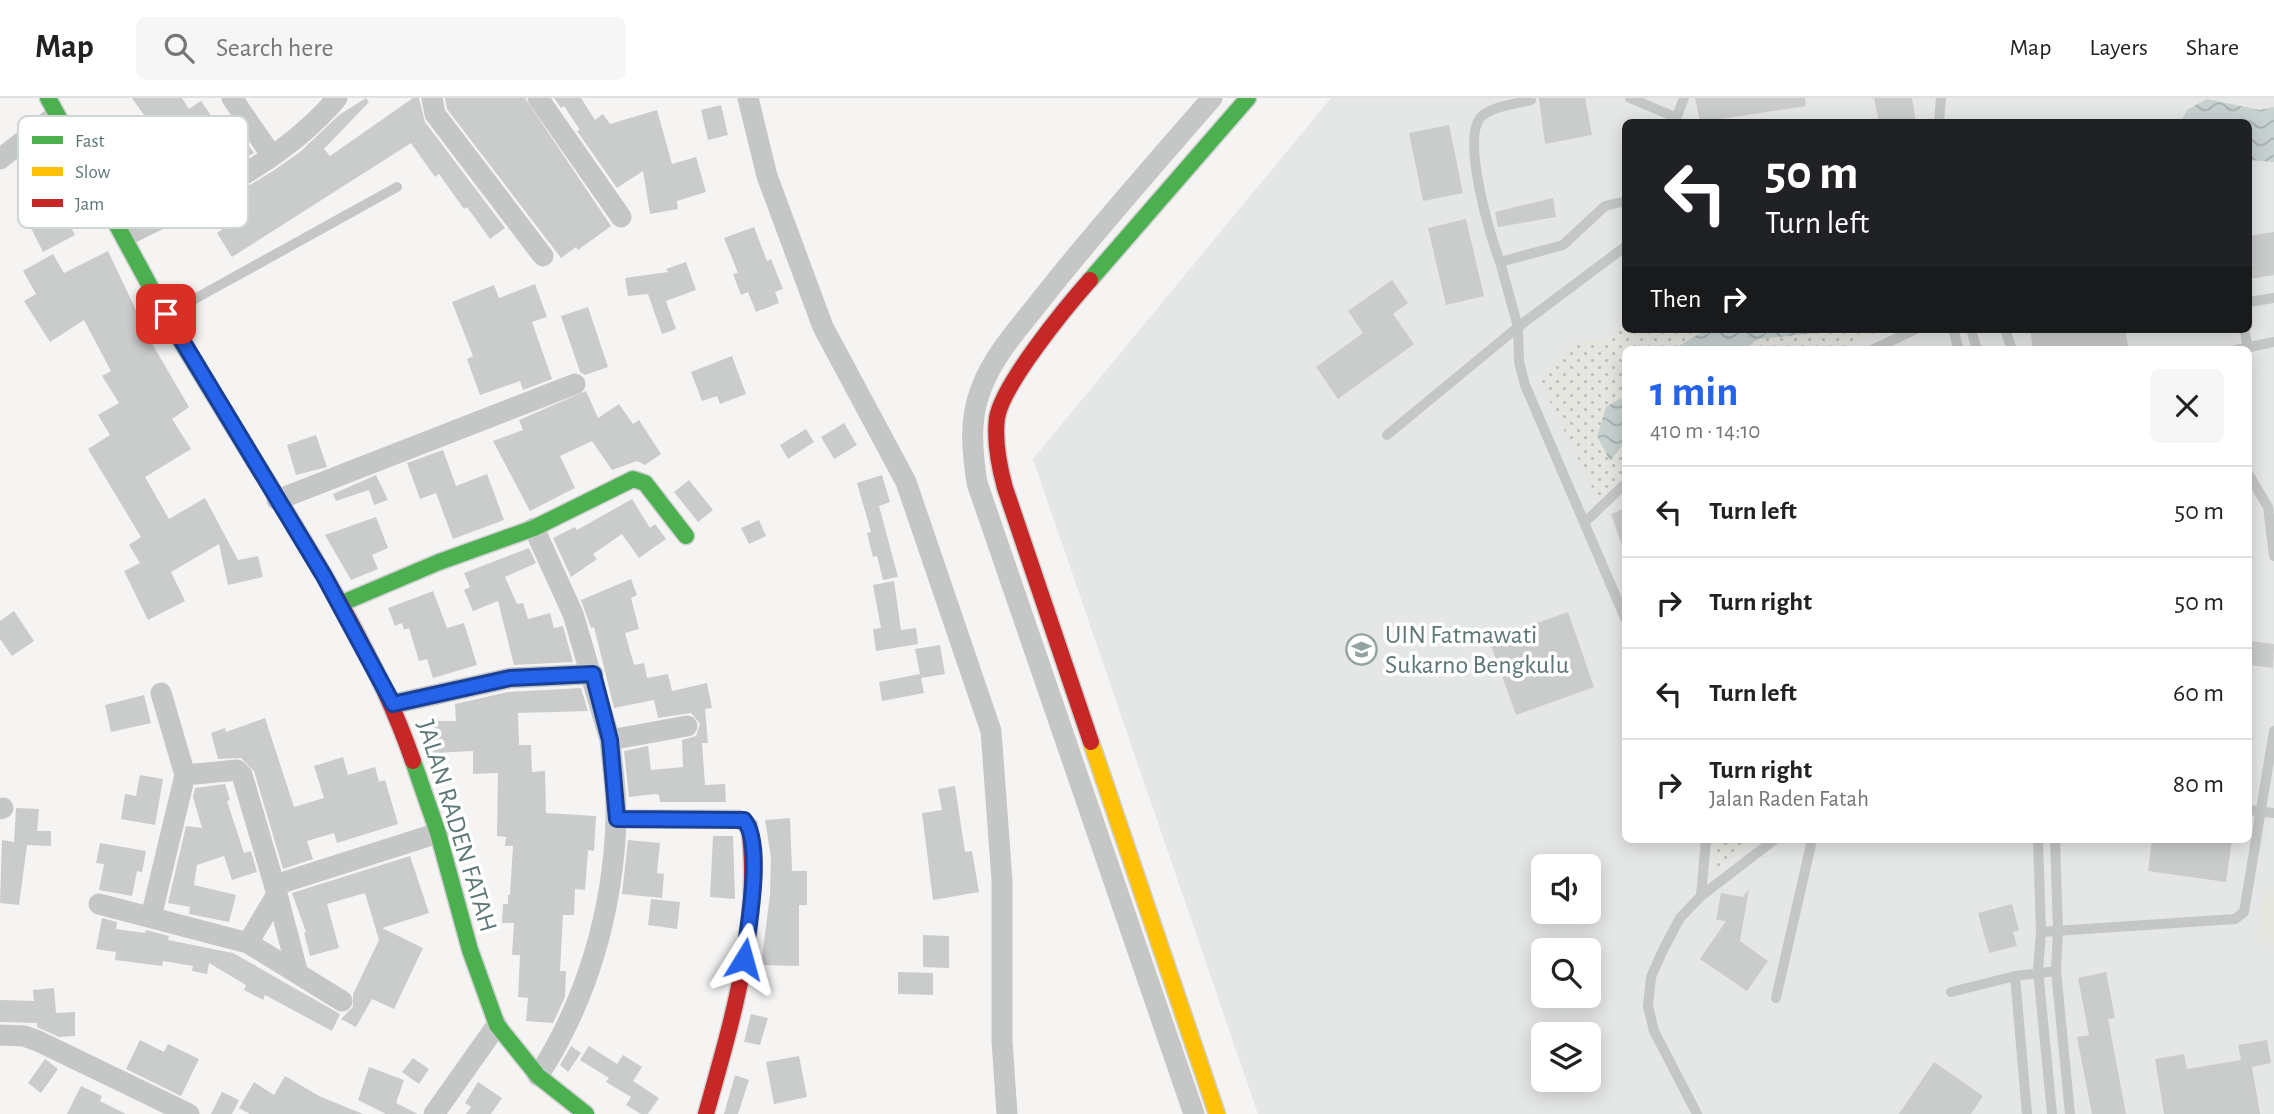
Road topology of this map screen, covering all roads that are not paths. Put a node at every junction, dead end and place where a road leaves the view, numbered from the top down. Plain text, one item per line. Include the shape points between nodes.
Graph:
1 (232, 98) edge
2 (337, 98) edge
3 (432, 98) edge
4 (538, 98) edge
5 (748, 98) edge
6 (1212, 98) edge
7 (1248, 98) edge
8 (1630, 98) edge
9 (1684, 98) edge
10 (1952, 98) edge
11 (1531, 100) edge
12 (1941, 103) edge
13 (244, 116) edge
14 (1673, 119) edge
15 (1675, 119) edge
16 (248, 121) edge
17 (18, 141) edge
18 (272, 156) junction
19 (0, 159) edge
20 (248, 170) edge
21 (397, 187) dead end
22 (1622, 202) edge
23 (621, 217) dead end
24 (120, 228) edge
25 (141, 228) edge
26 (125, 236) junction
27 (1622, 249) edge
28 (543, 256) dead end
29 (1500, 261) junction
30 (2274, 298) edge
31 (2252, 302) edge
32 (166, 314) junction
33 (1518, 327) junction
34 (1908, 333) edge
35 (2274, 342) edge
36 (1880, 346) edge
37 (2252, 347) edge
38 (575, 384) dead end
39 (1387, 435) dead end
40 (2252, 480) edge
41 (1622, 487) edge
42 (277, 500) junction
43 (1584, 522) junction
44 (534, 528) junction
45 (686, 536) dead end
46 (2274, 556) edge
47 (340, 604) junction
48 (1622, 611) edge
49 (593, 674) junction
50 (161, 693) dead end
51 (393, 704) junction
52 (687, 726) dead end
53 (2274, 731) edge
54 (610, 740) junction
55 (186, 775) junction
56 (2268, 812) edge
57 (617, 819) junction
58 (438, 833) junction
59 (1706, 843) edge
60 (1770, 843) edge
61 (1811, 843) edge
62 (2038, 843) edge
63 (2055, 843) edge
64 (276, 890) junction
65 (1701, 896) junction
66 (99, 904) dead end
67 (151, 917) junction
68 (2058, 930) junction
69 (2041, 932) junction
70 (248, 943) junction
71 (2038, 971) junction
72 (2056, 971) junction
73 (298, 974) junction
74 (2015, 976) junction
75 (1951, 992) dead end
76 (1776, 998) dead end
77 (342, 1001) dead end
78 (498, 1025) junction
79 (0, 1035) edge
80 (538, 1076) junction
81 (190, 1114) edge
82 (434, 1114) edge
83 (586, 1114) edge
84 (706, 1114) edge
85 (1007, 1114) edge
86 (1194, 1114) edge
87 (1217, 1114) edge
88 (1697, 1114) edge
89 (2027, 1114) edge
90 (2052, 1114) edge
91 (2070, 1114) edge

1 - 13 street
2 - 18 street
3 - 28 street via 435,114
4 - 23 street
5 - 85 street via 767,176 824,327 906,482 991,731 1002,880
6 - 86 street via 1072,260 999,354 981,387 971,448 977,482
7 - 87 main road via 1077,294 1030,356 997,417 996,438 1005,488
8 - 14 lane
9 - 15 lane
10 - 12 lane
11 - 29 lane via 1491,110 1476,125 1476,165
16 - 18 street
17 - 19 street
18 - 20 street
21 - 32 lane
22 - 29 lane via 1605,206 1563,245
24 - 26 main road, JALAN RADEN FATAH
25 - 26 street
26 - 32 main road, JALAN RADEN FATAH
27 - 33 lane
29 - 33 lane
30 - 31 lane
32 - 42 main road, JALAN RADEN FATAH
33 - 39 lane
33 - 43 lane via 1525,385
34 - 36 lane
35 - 37 lane
38 - 42 street
40 - 46 lane via 2268,507
41 - 43 lane
42 - 47 main road, JALAN RADEN FATAH
43 - 48 lane
44 - 45 main road via 638,479
44 - 47 main road
44 - 49 street via 573,614
47 - 51 main road, JALAN RADEN FATAH
49 - 51 street via 510,678
49 - 54 street
50 - 55 street
51 - 58 main road, JALAN RADEN FATAH
52 - 54 street
53 - 56 lane
54 - 57 street
55 - 64 street via 240,772
55 - 67 street
56 - 68 lane via 2248,901 2235,919
57 - 80 street via 605,915 593,959 569,1023
57 - 84 main road via 738,819 748,826 753,859 741,979
58 - 64 street
58 - 78 main road, JALAN RADEN FATAH via 470,950
59 - 65 lane
60 - 65 lane
61 - 76 lane
62 - 69 lane
63 - 68 lane
64 - 70 street
64 - 73 street
65 - 88 lane via 1680,918 1663,950 1651,977 1648,1006 1654,1031
66 - 67 street
67 - 70 street
68 - 69 lane
68 - 72 lane
69 - 71 lane
70 - 73 street
71 - 72 lane
71 - 74 lane
71 - 90 lane
72 - 91 lane
73 - 77 street
74 - 75 lane
74 - 89 lane
78 - 80 main road, JALAN RADEN FATAH
78 - 82 street
79 - 81 street via 38,1041
80 - 83 main road, JALAN RADEN FATAH

